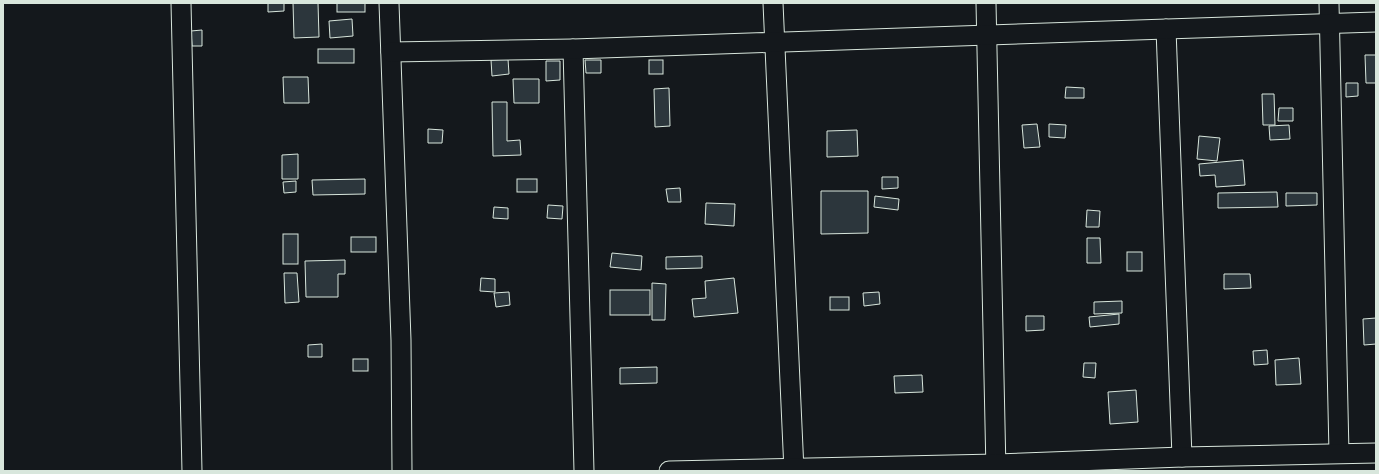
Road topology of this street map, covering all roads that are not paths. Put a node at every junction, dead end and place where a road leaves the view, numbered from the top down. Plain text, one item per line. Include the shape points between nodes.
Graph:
1 (181, 3) edge
2 (389, 3) edge
3 (773, 3) edge
4 (986, 3) edge
5 (1329, 3) edge
6 (1376, 22) edge
7 (1329, 24) junction
8 (1166, 29) junction
9 (987, 36) junction
10 (774, 42) junction
11 (573, 49) junction
12 (391, 52) junction
13 (1376, 452) edge
14 (1340, 453) junction
15 (1182, 457) junction
16 (996, 468) edge
17 (794, 469) edge
18 (192, 471) edge
19 (402, 471) edge
20 (584, 471) edge
21 (669, 471) edge

1 - 18 street
2 - 12 street
3 - 10 street
4 - 9 street
5 - 7 street
6 - 7 street
7 - 8 street
7 - 14 street
8 - 9 street
8 - 15 street
9 - 10 street
9 - 16 street
10 - 11 street
10 - 17 street
11 - 12 street
11 - 20 street
12 - 19 street via 401,340
13 - 14 street
14 - 15 street
15 - 16 street
16 - 17 street
17 - 21 street

